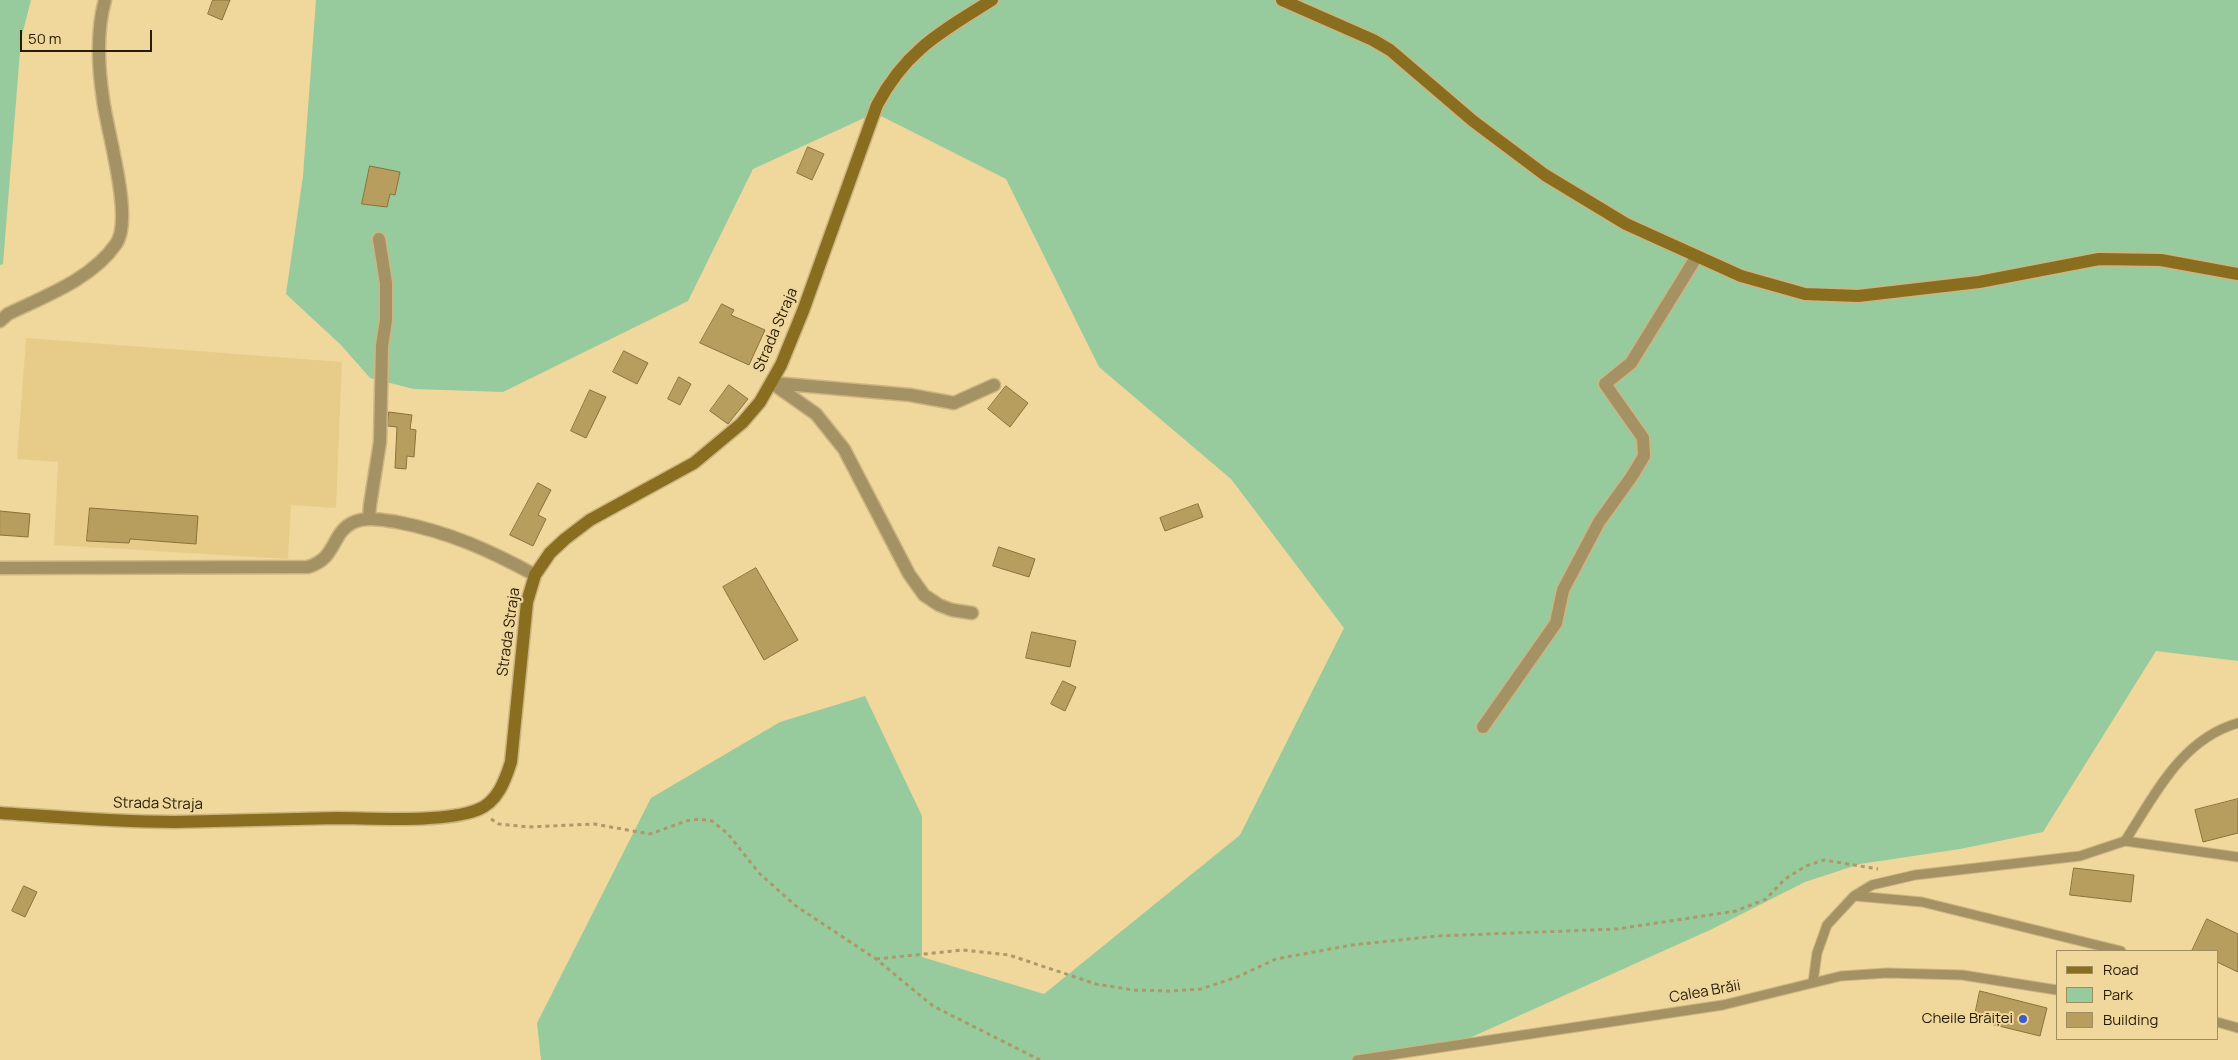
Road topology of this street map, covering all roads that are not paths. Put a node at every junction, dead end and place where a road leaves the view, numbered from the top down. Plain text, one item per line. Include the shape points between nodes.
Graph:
1 (104, 0) edge
2 (992, 0) edge
3 (1282, 0) edge
4 (380, 239) dead end
5 (1697, 256) junction
6 (2238, 274) edge
7 (0, 321) edge
8 (772, 383) junction
9 (994, 385) dead end
10 (370, 519) junction
11 (0, 568) edge
12 (535, 575) junction
13 (972, 613) dead end
14 (2238, 723) edge
15 (1483, 727) dead end
16 (0, 813) edge
17 (2125, 841) junction
18 (2238, 856) edge
19 (1854, 896) junction
20 (2117, 950) edge
21 (1813, 982) junction
22 (2056, 990) edge
23 (2218, 1022) edge
24 (2238, 1028) edge
25 (1357, 1060) edge

1 - 7 street via 99,52 102,97 124,229 102,261 79,278
2 - 8 main road, Strada Straja via 932,38 907,60 890,81 877,105 803,311
3 - 5 main road via 1390,50 1473,121 1545,175 1626,224
4 - 10 street via 386,283 386,320 382,346 380,442
5 - 6 main road via 1741,276 1804,294 1858,296 1970,283 2099,259 2161,260
5 - 15 street via 1631,363 1605,384 1643,438 1644,456 1599,522 1563,590 1556,624
8 - 9 street via 872,391 954,403
8 - 12 main road, Strada Straja via 742,423 718,445 694,463 590,520 555,548
8 - 13 street via 816,414 844,449 924,595 952,610
10 - 11 street via 350,524 327,557 308,567
10 - 12 street via 419,526 453,536
12 - 16 main road, Strada Straja via 527,602 510,762 496,795 478,810 416,818 173,822
14 - 17 lane via 2191,747 2164,780
17 - 18 lane
17 - 19 lane via 2080,856 1914,876 1872,885
19 - 20 lane via 1922,902
19 - 21 lane via 1828,925 1817,953
21 - 22 lane, Calea Brăii via 1841,976 1886,973 1937,974
21 - 25 lane, Calea Brăii via 1723,1005
23 - 24 lane

